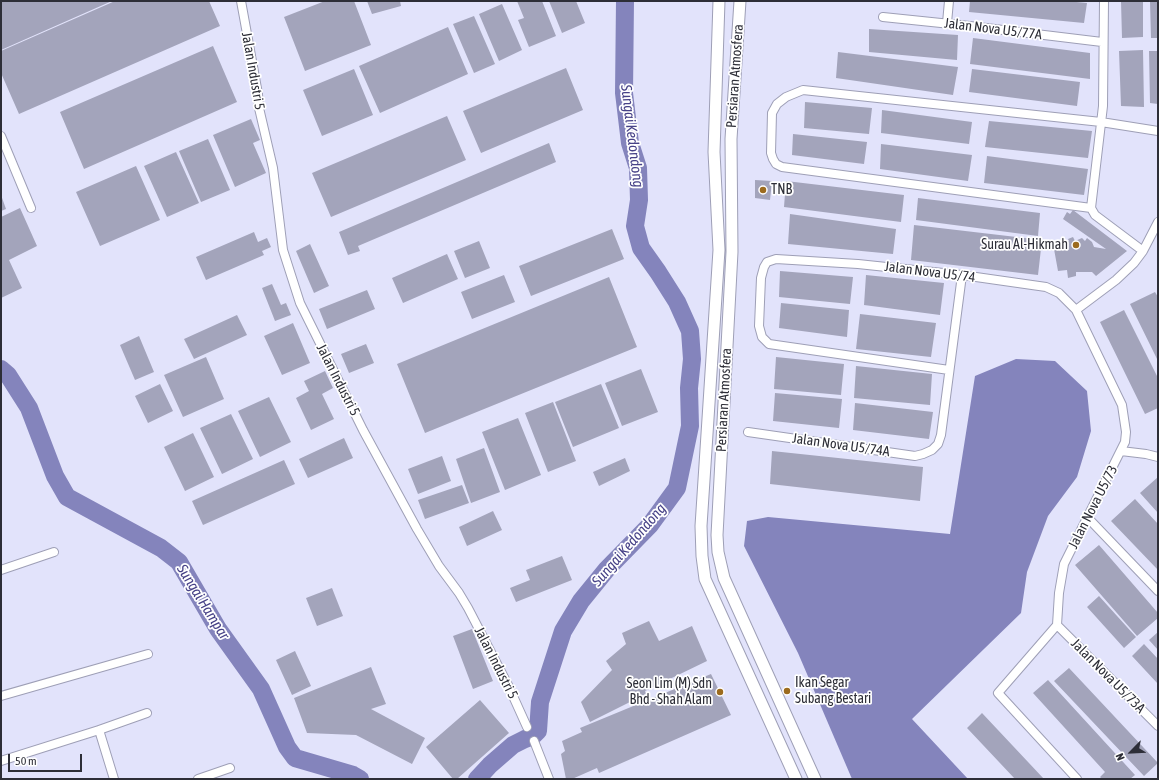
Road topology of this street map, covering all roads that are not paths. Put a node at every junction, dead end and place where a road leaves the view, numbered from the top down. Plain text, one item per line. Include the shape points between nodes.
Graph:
1 (241, 1) edge
2 (719, 1) edge
3 (740, 1) edge
4 (948, 1) edge
5 (1104, 1) edge
6 (883, 17) dead end
7 (947, 23) junction
8 (1102, 42) junction
9 (1101, 122) junction
10 (1158, 131) edge
11 (1, 136) edge
12 (31, 208) dead end
13 (1091, 208) junction
14 (1158, 222) edge
15 (1143, 251) junction
16 (962, 275) junction
17 (1076, 310) junction
18 (949, 370) junction
19 (748, 432) dead end
20 (1121, 451) junction
21 (1158, 458) edge
22 (1088, 518) junction
23 (54, 552) dead end
24 (1, 570) edge
25 (1158, 591) edge
26 (1057, 625) junction
27 (148, 654) dead end
28 (1, 696) edge
29 (147, 713) dead end
30 (1158, 726) edge
31 (527, 727) dead end
32 (99, 730) junction
33 (534, 741) dead end
34 (1, 761) edge
35 (230, 768) dead end
36 (114, 779) edge
37 (198, 779) edge
38 (549, 779) edge
39 (796, 779) edge
40 (815, 779) edge
41 (1077, 779) edge

1 - 31 street, Jalan Industri 5 via 259,108 273,168 283,250 300,303 367,438 417,529 468,608
2 - 39 street, Persiaran Atmosfera via 714,152 719,250 701,526 702,556 705,579
3 - 40 street, Persiaran Atmosfera via 731,139 732,252 718,552 724,578
4 - 7 street
5 - 8 street
6 - 7 street, Jalan Nova U5/77A
7 - 8 street, Jalan Nova U5/77A
8 - 9 street
9 - 10 street
9 - 13 street
9 - 13 street via 803,90 786,97 777,104 772,113 771,152 776,164 782,167
11 - 12 street
13 - 15 street via 1095,215
14 - 15 street
15 - 17 street via 1116,280
16 - 17 street, Jalan Nova U5/74 via 1046,287 1059,293
16 - 18 street
16 - 18 street, Jalan Nova U5/74 via 858,264 776,259 766,262 761,278 759,326 762,337 769,344
17 - 20 street, Jalan Nova U5/73 via 1122,405 1126,432
18 - 19 street, Jalan Nova U5/74A via 941,435 938,444 923,454 915,456
20 - 21 street
20 - 22 street, Jalan Nova U5/73
22 - 25 street
22 - 26 street, Jalan Nova U5/73 via 1064,564
23 - 24 street
26 - 30 street, Jalan Nova U5/73A
26 - 41 street via 998,692
27 - 28 street
29 - 32 street
32 - 34 street
32 - 36 street
33 - 38 street
35 - 37 street

